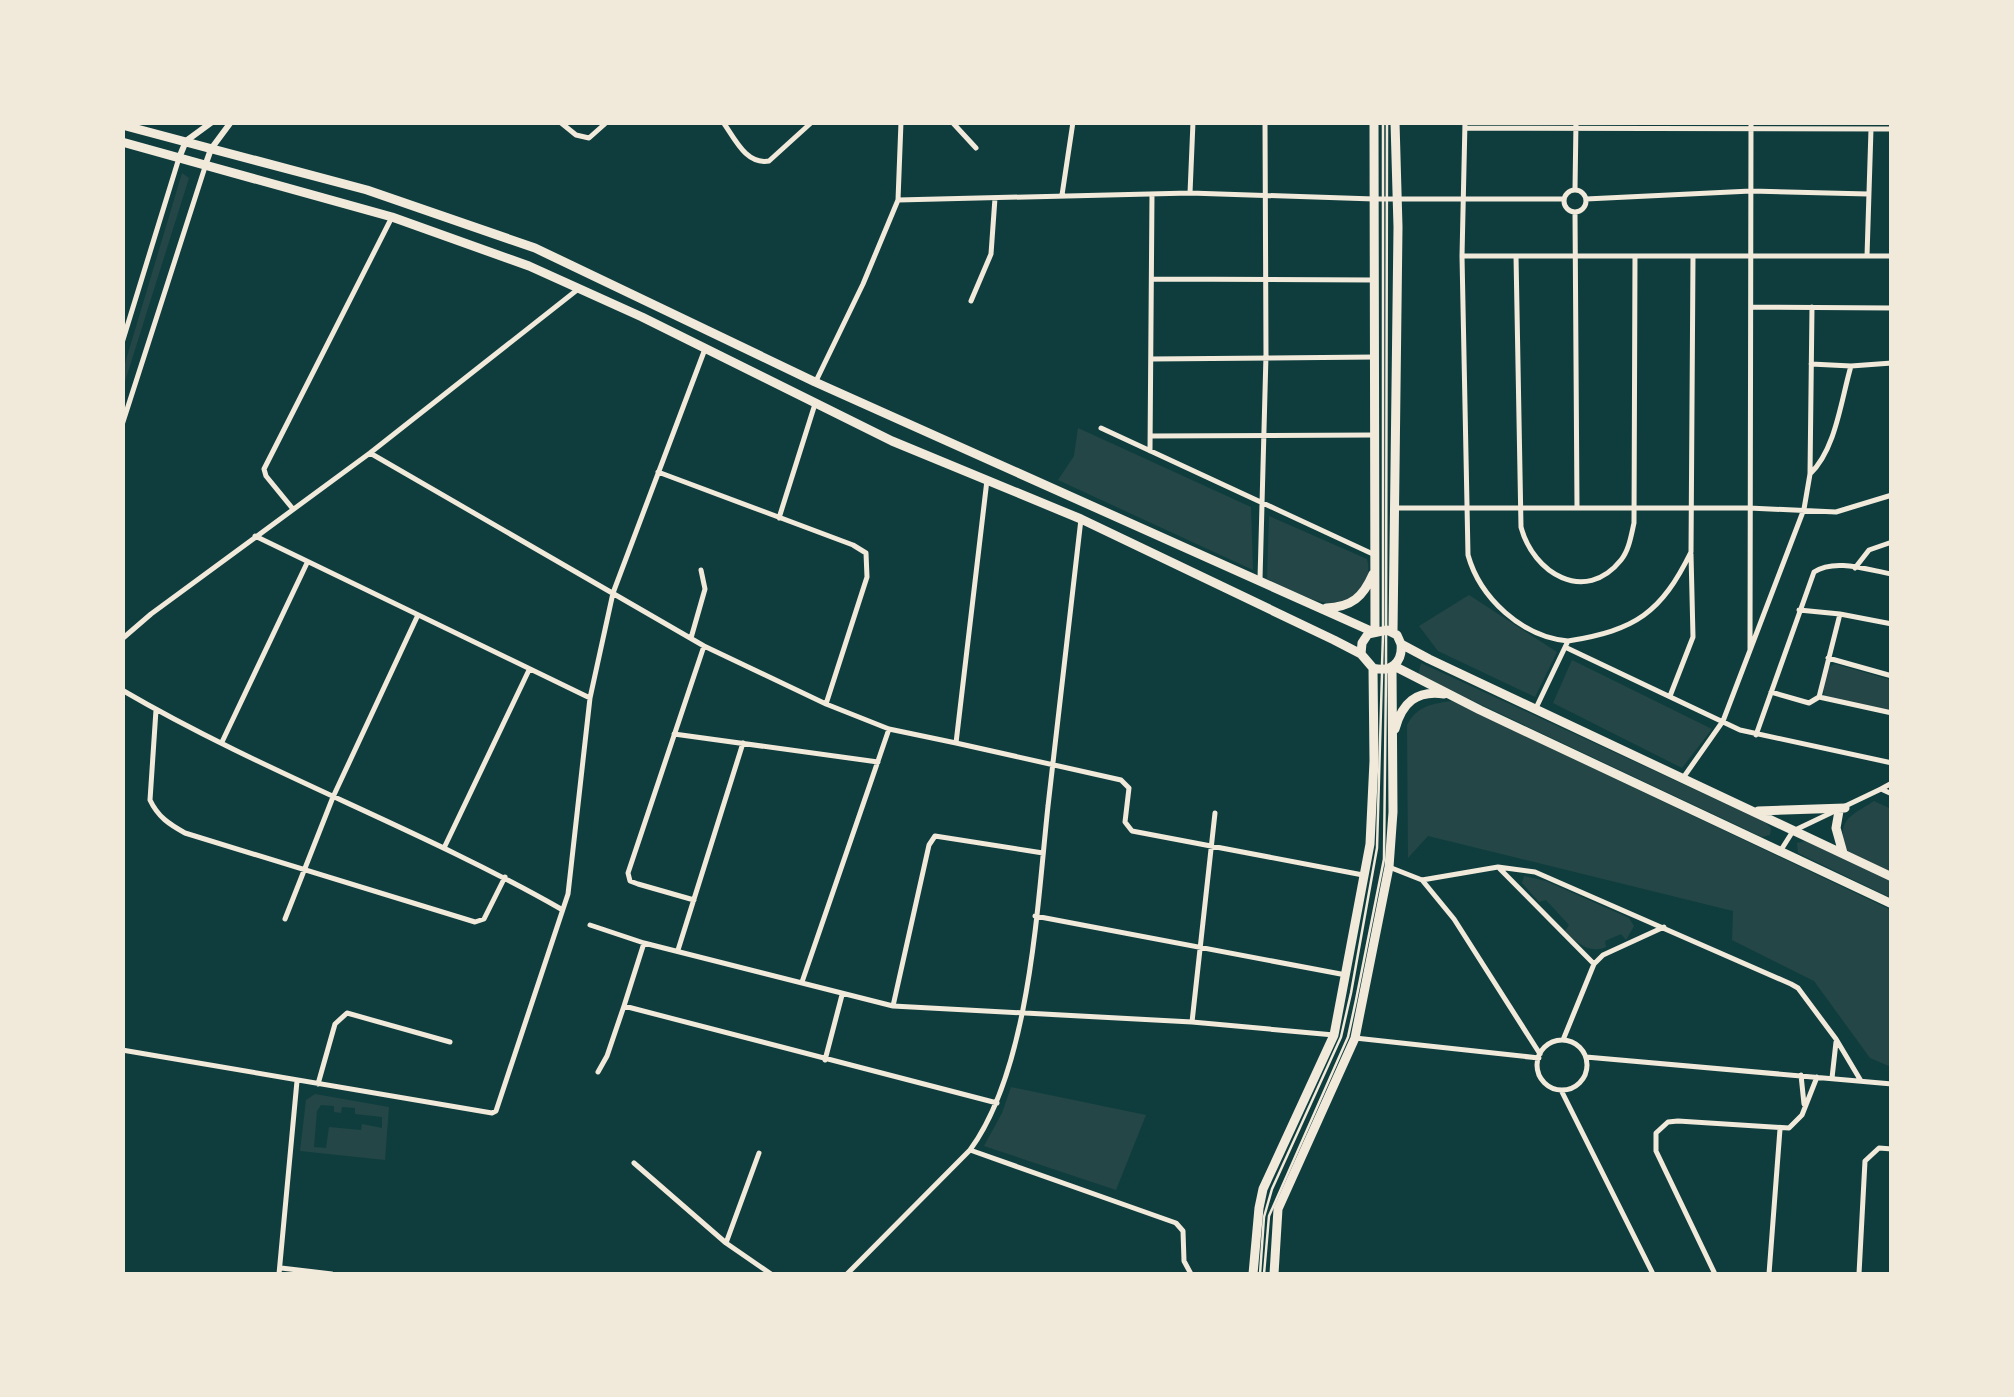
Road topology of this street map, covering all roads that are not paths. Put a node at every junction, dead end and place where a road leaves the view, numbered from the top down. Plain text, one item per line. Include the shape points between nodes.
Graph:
1 (212, 122) edge
2 (231, 122) edge
3 (560, 122) edge
4 (607, 122) edge
5 (723, 122) edge
6 (812, 122) edge
7 (901, 122) edge
8 (952, 122) edge
9 (1072, 122) edge
10 (1193, 122) edge
11 (1265, 122) edge
12 (1374, 122) edge
13 (1385, 122) edge
14 (1395, 122) edge
15 (122, 125) edge
16 (1464, 125) edge
17 (1519, 126) edge
18 (1576, 126) edge
19 (1635, 126) edge
20 (1694, 126) edge
21 (1751, 126) edge
22 (1870, 129) junction
23 (1892, 129) edge
24 (186, 141) junction
25 (122, 142) edge
26 (212, 148) junction
27 (976, 148) dead end
28 (179, 158) junction
29 (205, 167) junction
30 (1576, 190) junction
31 (1751, 191) junction
32 (1152, 193) junction
33 (1190, 193) junction
34 (1264, 194) junction
35 (1868, 194) junction
36 (1062, 195) junction
37 (995, 197) junction
38 (1386, 199) junction
39 (1464, 199) junction
40 (1564, 199) junction
41 (1586, 199) junction
42 (898, 200) junction
43 (1575, 212) junction
44 (392, 217) junction
45 (1462, 256) junction
46 (1516, 256) junction
47 (1577, 256) junction
48 (1634, 256) junction
49 (1693, 256) junction
50 (1867, 256) junction
51 (1892, 256) edge
52 (1752, 257) junction
53 (1266, 278) junction
54 (1153, 280) junction
55 (1374, 280) junction
56 (579, 288) junction
57 (971, 301) dead end
58 (1752, 307) junction
59 (1812, 307) junction
60 (1892, 308) edge
61 (122, 343) edge
62 (705, 349) junction
63 (1266, 356) junction
64 (1375, 357) junction
65 (1151, 359) junction
66 (1892, 363) edge
67 (1811, 364) junction
68 (1851, 366) junction
69 (815, 382) junction
70 (815, 404) junction
71 (122, 425) edge
72 (1101, 428) dead end
73 (1263, 435) junction
74 (1376, 435) junction
75 (1151, 436) junction
76 (1150, 452) junction
77 (370, 453) junction
78 (658, 472) junction
79 (1810, 474) junction
80 (986, 480) junction
81 (1892, 495) edge
82 (1261, 504) junction
83 (1520, 507) junction
84 (1394, 508) junction
85 (1464, 508) junction
86 (1576, 508) junction
87 (1634, 508) junction
88 (1692, 508) junction
89 (1748, 508) junction
90 (1804, 509) junction
91 (294, 510) junction
92 (779, 518) junction
93 (1080, 518) junction
94 (255, 536) junction
95 (1892, 542) edge
96 (1691, 552) junction
97 (1375, 555) junction
98 (306, 563) junction
99 (1855, 568) junction
100 (700, 570) dead end
101 (1374, 571) junction
102 (1892, 574) edge
103 (1260, 582) junction
104 (612, 594) junction
105 (1322, 609) junction
106 (1799, 610) junction
107 (1840, 614) junction
108 (417, 617) junction
109 (1892, 624) edge
110 (1382, 630) junction
111 (690, 638) junction
112 (122, 639) edge
113 (1401, 644) junction
114 (1567, 644) junction
115 (704, 646) junction
116 (1750, 650) junction
117 (1362, 654) junction
118 (1828, 658) junction
119 (1386, 668) junction
120 (530, 669) junction
121 (1892, 676) edge
122 (122, 690) edge
123 (1770, 692) junction
124 (1452, 696) junction
125 (1670, 696) junction
126 (1819, 697) junction
127 (590, 698) junction
128 (826, 704) junction
129 (1536, 708) junction
130 (156, 710) junction
131 (1892, 713) edge
132 (1723, 721) junction
133 (888, 729) junction
134 (674, 734) junction
135 (1756, 735) junction
136 (222, 742) junction
137 (1392, 742) junction
138 (743, 743) junction
139 (956, 743) junction
140 (878, 762) junction
141 (1892, 763) edge
142 (1052, 765) junction
143 (1683, 778) junction
144 (1892, 783) edge
145 (1880, 789) junction
146 (1892, 794) edge
147 (332, 798) junction
148 (1752, 810) junction
149 (1842, 810) junction
150 (1214, 813) dead end
151 (1794, 830) junction
152 (1211, 847) junction
153 (444, 848) junction
154 (1782, 850) junction
155 (1043, 853) junction
156 (1843, 854) junction
157 (1498, 867) junction
158 (305, 868) junction
159 (1389, 868) junction
160 (1366, 875) junction
161 (505, 877) junction
162 (1892, 878) edge
163 (1422, 880) junction
164 (694, 900) junction
165 (1892, 904) edge
166 (561, 909) junction
167 (1036, 916) junction
168 (285, 919) dead end
169 (590, 925) dead end
170 (1664, 928) junction
171 (644, 943) junction
172 (1200, 948) junction
173 (678, 950) junction
174 (1594, 964) junction
175 (1346, 976) junction
176 (802, 983) junction
177 (842, 994) junction
178 (624, 1006) junction
179 (893, 1006) junction
180 (1021, 1013) junction
181 (1192, 1022) junction
182 (1334, 1035) junction
183 (1355, 1038) junction
184 (1836, 1039) junction
185 (1563, 1040) junction
186 (450, 1042) dead end
187 (122, 1050) edge
188 (1539, 1056) junction
189 (1586, 1058) junction
190 (826, 1060) junction
191 (598, 1072) dead end
192 (1801, 1075) junction
193 (1818, 1077) junction
194 (1832, 1078) junction
195 (297, 1081) junction
196 (1861, 1081) junction
197 (318, 1084) junction
198 (1892, 1084) edge
199 (1561, 1090) junction
200 (998, 1104) junction
201 (1804, 1107) junction
202 (1780, 1129) junction
203 (1892, 1148) edge
204 (970, 1150) junction
205 (760, 1153) dead end
206 (634, 1163) dead end
207 (726, 1242) junction
208 (280, 1271) edge
209 (332, 1274) edge
210 (771, 1274) edge
211 (847, 1274) edge
212 (1191, 1274) edge
213 (1259, 1274) edge
214 (1274, 1274) edge
215 (1653, 1274) edge
216 (1715, 1274) edge
217 (1769, 1274) edge
218 (1858, 1274) edge

1 - 24 street
2 - 26 street
3 - 4 street via 589,138
5 - 6 street via 751,159 763,162
7 - 42 street
8 - 27 street
9 - 36 street
10 - 33 street
11 - 34 street
12 - 38 main road
13 - 38 lane
14 - 38 main road
15 - 24 main road
16 - 17 street
16 - 39 street
17 - 18 street
18 - 19 street
18 - 30 street
19 - 20 street
20 - 21 street
21 - 22 street
21 - 31 street
22 - 23 street
22 - 35 street
24 - 26 main road
24 - 28 street
25 - 28 main road
26 - 29 street
26 - 69 main road via 411,203 535,248
28 - 29 main road
28 - 61 street
29 - 44 main road
29 - 71 street
30 - 40 street
30 - 41 street
31 - 35 street
31 - 41 street
31 - 52 street
32 - 33 street
32 - 36 street
32 - 54 street
33 - 34 street
34 - 38 street
34 - 53 street
35 - 50 street
36 - 37 street
37 - 42 street
37 - 57 street via 991,254
38 - 39 street
38 - 55 main road
38 - 84 main road
38 - 110 lane
39 - 40 street
39 - 45 street
40 - 43 street
41 - 43 street
42 - 69 street
43 - 47 street
44 - 56 main road
44 - 91 street via 264,469
45 - 46 street
45 - 85 street
46 - 47 street
46 - 83 street
47 - 48 street
47 - 86 street
48 - 49 street
48 - 87 street
49 - 52 street
49 - 88 street
50 - 51 street
50 - 52 street
52 - 58 street
53 - 54 street
53 - 55 street
53 - 63 street
54 - 65 street
55 - 64 main road
56 - 62 main road
56 - 77 street
58 - 59 street
58 - 89 street
59 - 60 street
59 - 67 street
62 - 70 main road
62 - 78 street
63 - 64 street
63 - 65 street
63 - 73 street
64 - 74 main road
65 - 75 street
66 - 68 street
67 - 68 street
67 - 79 street
68 - 79 street via 1828,446
69 - 103 main road
70 - 80 main road
70 - 92 street
72 - 76 street
73 - 74 street
73 - 75 street
73 - 82 street
74 - 97 main road
75 - 76 street
76 - 82 street
77 - 91 street
77 - 104 street
78 - 92 street
78 - 104 street
79 - 90 street
80 - 93 main road
80 - 139 street
81 - 90 street via 1836,512
82 - 97 street
82 - 103 street
83 - 85 street
83 - 86 street
83 - 87 street via 1531,554 1548,572 1572,582 1600,576 1621,560
84 - 85 street
84 - 110 main road
85 - 114 street via 1471,567 1488,595 1520,623
86 - 87 street
87 - 88 street
88 - 89 street
88 - 96 street
89 - 90 street
89 - 116 street
90 - 116 street
91 - 94 street
92 - 128 street via 866,553 867,577
93 - 117 main road
93 - 142 street
94 - 98 street
94 - 112 street
95 - 99 street via 1869,550
96 - 114 street via 1673,587 1648,613
96 - 125 street via 1693,637
97 - 101 main road
98 - 108 street
98 - 136 street
99 - 102 street
99 - 106 street via 1823,566 1814,572
100 - 111 street via 705,589
101 - 105 main road via 1353,603
101 - 110 main road
103 - 105 main road
104 - 111 street
104 - 127 street
105 - 110 main road
106 - 107 street
106 - 123 street
107 - 109 street
107 - 118 street
108 - 120 street
108 - 147 street
110 - 113 main road
110 - 117 main road via 1362,643
110 - 119 lane
111 - 115 street
113 - 119 main road via 1401,656
113 - 129 main road
114 - 125 street
114 - 129 street
115 - 128 street
115 - 134 street
116 - 132 street
117 - 119 main road
118 - 121 street
118 - 126 street
119 - 124 main road
119 - 137 main road
119 - 160 main road
119 - 213 lane via 1378,848 1351,993 1341,1037 1272,1189
119 - 213 lane via 1384,859 1356,1000 1348,1036 1269,1216
120 - 127 street
120 - 153 street
122 - 130 street
123 - 126 street via 1809,703
123 - 135 street
124 - 137 main road via 1412,698 1399,713
124 - 154 main road
125 - 132 street
126 - 131 street
127 - 166 street
128 - 133 street
129 - 143 main road
130 - 136 street
130 - 158 street via 150,800 155,811 185,832
132 - 135 street
132 - 143 street
133 - 139 street
133 - 140 street
134 - 138 street
134 - 164 street via 628,873 630,881
135 - 141 street
136 - 147 street
137 - 159 main road
138 - 140 street
138 - 164 street
139 - 142 street
140 - 176 street
142 - 152 street via 1124,782 1132,831
142 - 155 street
143 - 148 main road
144 - 145 street
145 - 146 street
145 - 149 street
147 - 153 street
147 - 158 street
148 - 149 main road
148 - 151 main road
149 - 151 street
149 - 156 main road via 1836,828
150 - 152 street
151 - 154 street
151 - 156 main road
152 - 160 street
152 - 172 street
153 - 161 street
154 - 165 main road
155 - 167 street
155 - 179 street via 935,836
156 - 162 main road
157 - 163 street
157 - 170 street via 1547,876
157 - 174 street
158 - 161 street via 480,922
158 - 168 street
159 - 163 street
159 - 183 main road
160 - 175 main road
161 - 166 street
163 - 188 street via 1454,919
164 - 173 street
166 - 197 street via 496,1111
167 - 172 street
167 - 180 street
169 - 171 street
170 - 174 street
170 - 184 street via 1798,988
171 - 173 street
171 - 178 street
172 - 175 street
172 - 181 street
173 - 176 street
174 - 185 street
175 - 182 main road
176 - 177 street
177 - 179 street
177 - 190 street
178 - 190 street
178 - 191 street
179 - 180 street
180 - 181 street
180 - 200 street
181 - 182 street
182 - 213 main road via 1258,1208
183 - 188 street
183 - 214 main road via 1278,1209
184 - 194 street
184 - 196 street
185 - 188 street
185 - 189 street via 1579,1046
186 - 197 street via 347,1014 335,1024
187 - 195 street
188 - 199 street via 1541,1078
189 - 192 street
189 - 199 street via 1582,1080
190 - 200 street
192 - 193 street
192 - 201 street
193 - 194 street
193 - 201 street
194 - 196 street
195 - 197 street
195 - 208 street
196 - 198 street
199 - 215 street
200 - 204 street
201 - 202 street via 1794,1125
202 - 216 street via 1668,1122 1656,1133 1656,1151
202 - 217 street
203 - 218 street via 1879,1148 1865,1161
204 - 211 street
204 - 212 street via 1176,1224
205 - 207 street
206 - 207 street
207 - 210 street
208 - 209 street

